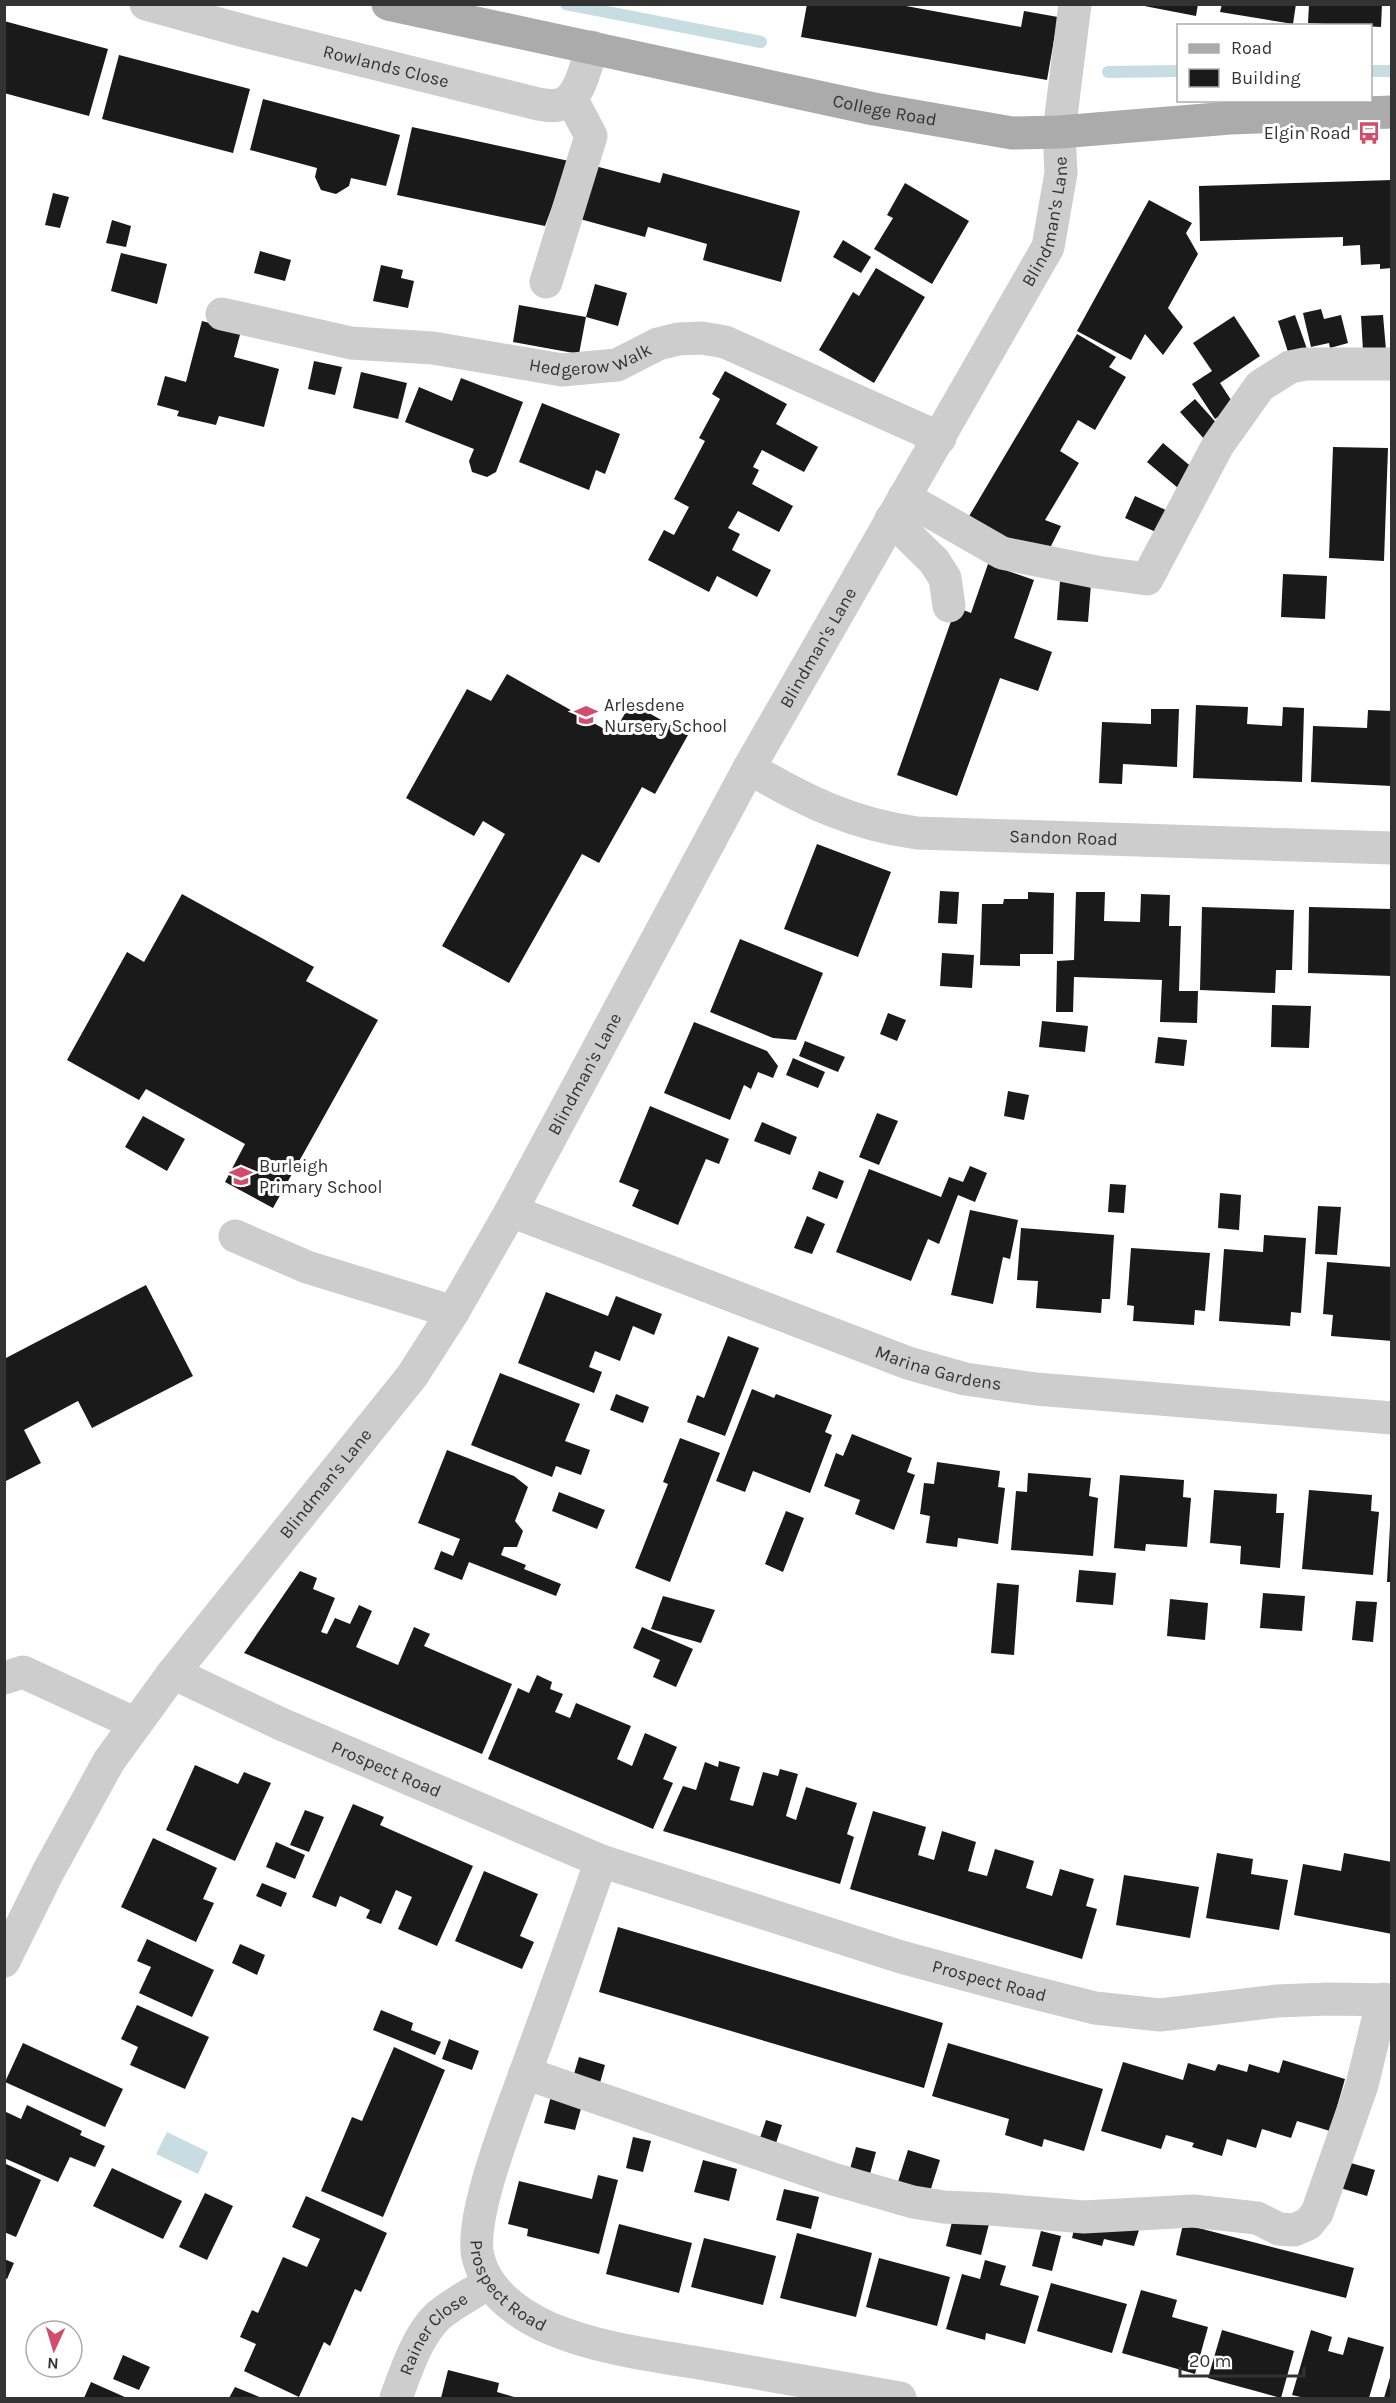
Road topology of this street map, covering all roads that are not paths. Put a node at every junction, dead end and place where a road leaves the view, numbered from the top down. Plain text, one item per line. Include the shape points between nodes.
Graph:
1 (146, 4) edge
2 (388, 4) edge
3 (1075, 4) edge
4 (592, 47) junction
5 (571, 98) junction
6 (1392, 112) edge
7 (1059, 132) junction
8 (546, 282) dead end
9 (222, 314) dead end
10 (1392, 364) edge
11 (940, 438) junction
12 (898, 508) junction
13 (949, 606) dead end
14 (749, 768) junction
15 (1392, 848) edge
16 (512, 1211) junction
17 (235, 1236) dead end
18 (453, 1312) junction
19 (1392, 1418) edge
20 (173, 1673) junction
21 (4, 1678) edge
22 (136, 1724) junction
23 (601, 1861) junction
24 (4, 1961) edge
25 (1387, 1999) edge
26 (525, 2073) junction
27 (488, 2283) junction
28 (858, 2395) edge
29 (396, 2398) edge
30 (900, 2398) edge

1 - 5 street, Rowlands Close via 538,104 562,104
2 - 4 main road, College Road
3 - 7 street, Blindman's Lane
4 - 5 street
4 - 7 main road, College Road via 958,125 1012,133
5 - 8 street via 591,136
6 - 7 main road, College Road via 1230,118
7 - 11 street, Blindman's Lane via 1060,173 1048,247
9 - 11 street, Hedgerow Walk via 351,343 433,348 562,370 617,365 657,344 702,338 725,342
10 - 12 street via 1305,364 1290,367 1260,386 1218,445 1147,579 1002,553
11 - 12 street, Blindman's Lane
12 - 13 street via 945,578
12 - 14 street, Blindman's Lane
14 - 15 street, Sandon Road via 849,818 917,833
14 - 16 street, Blindman's Lane
16 - 18 street, Blindman's Lane
16 - 19 street, Marina Gardens via 908,1363 965,1379 1036,1389
17 - 18 street via 307,1268
18 - 20 street, Blindman's Lane via 411,1376
20 - 22 street, Blindman's Lane
20 - 23 street, Prospect Road via 281,1724
21 - 22 street via 23,1672
22 - 24 street, Blindman's Lane via 108,1761
23 - 25 street, Prospect Road via 901,1957 1095,2008 1160,2015 1277,2001
23 - 26 street, Prospect Road
25 - 26 street via 1317,2213 1308,2224 1294,2230 1279,2229 1257,2218 1193,2211 1084,2217 913,2202 797,2168
26 - 27 street, Prospect Road via 478,2224 478,2256
27 - 28 street, Prospect Road via 526,2315 584,2339
27 - 29 street, Rainer Close via 428,2328
28 - 30 street, Prospect Road

